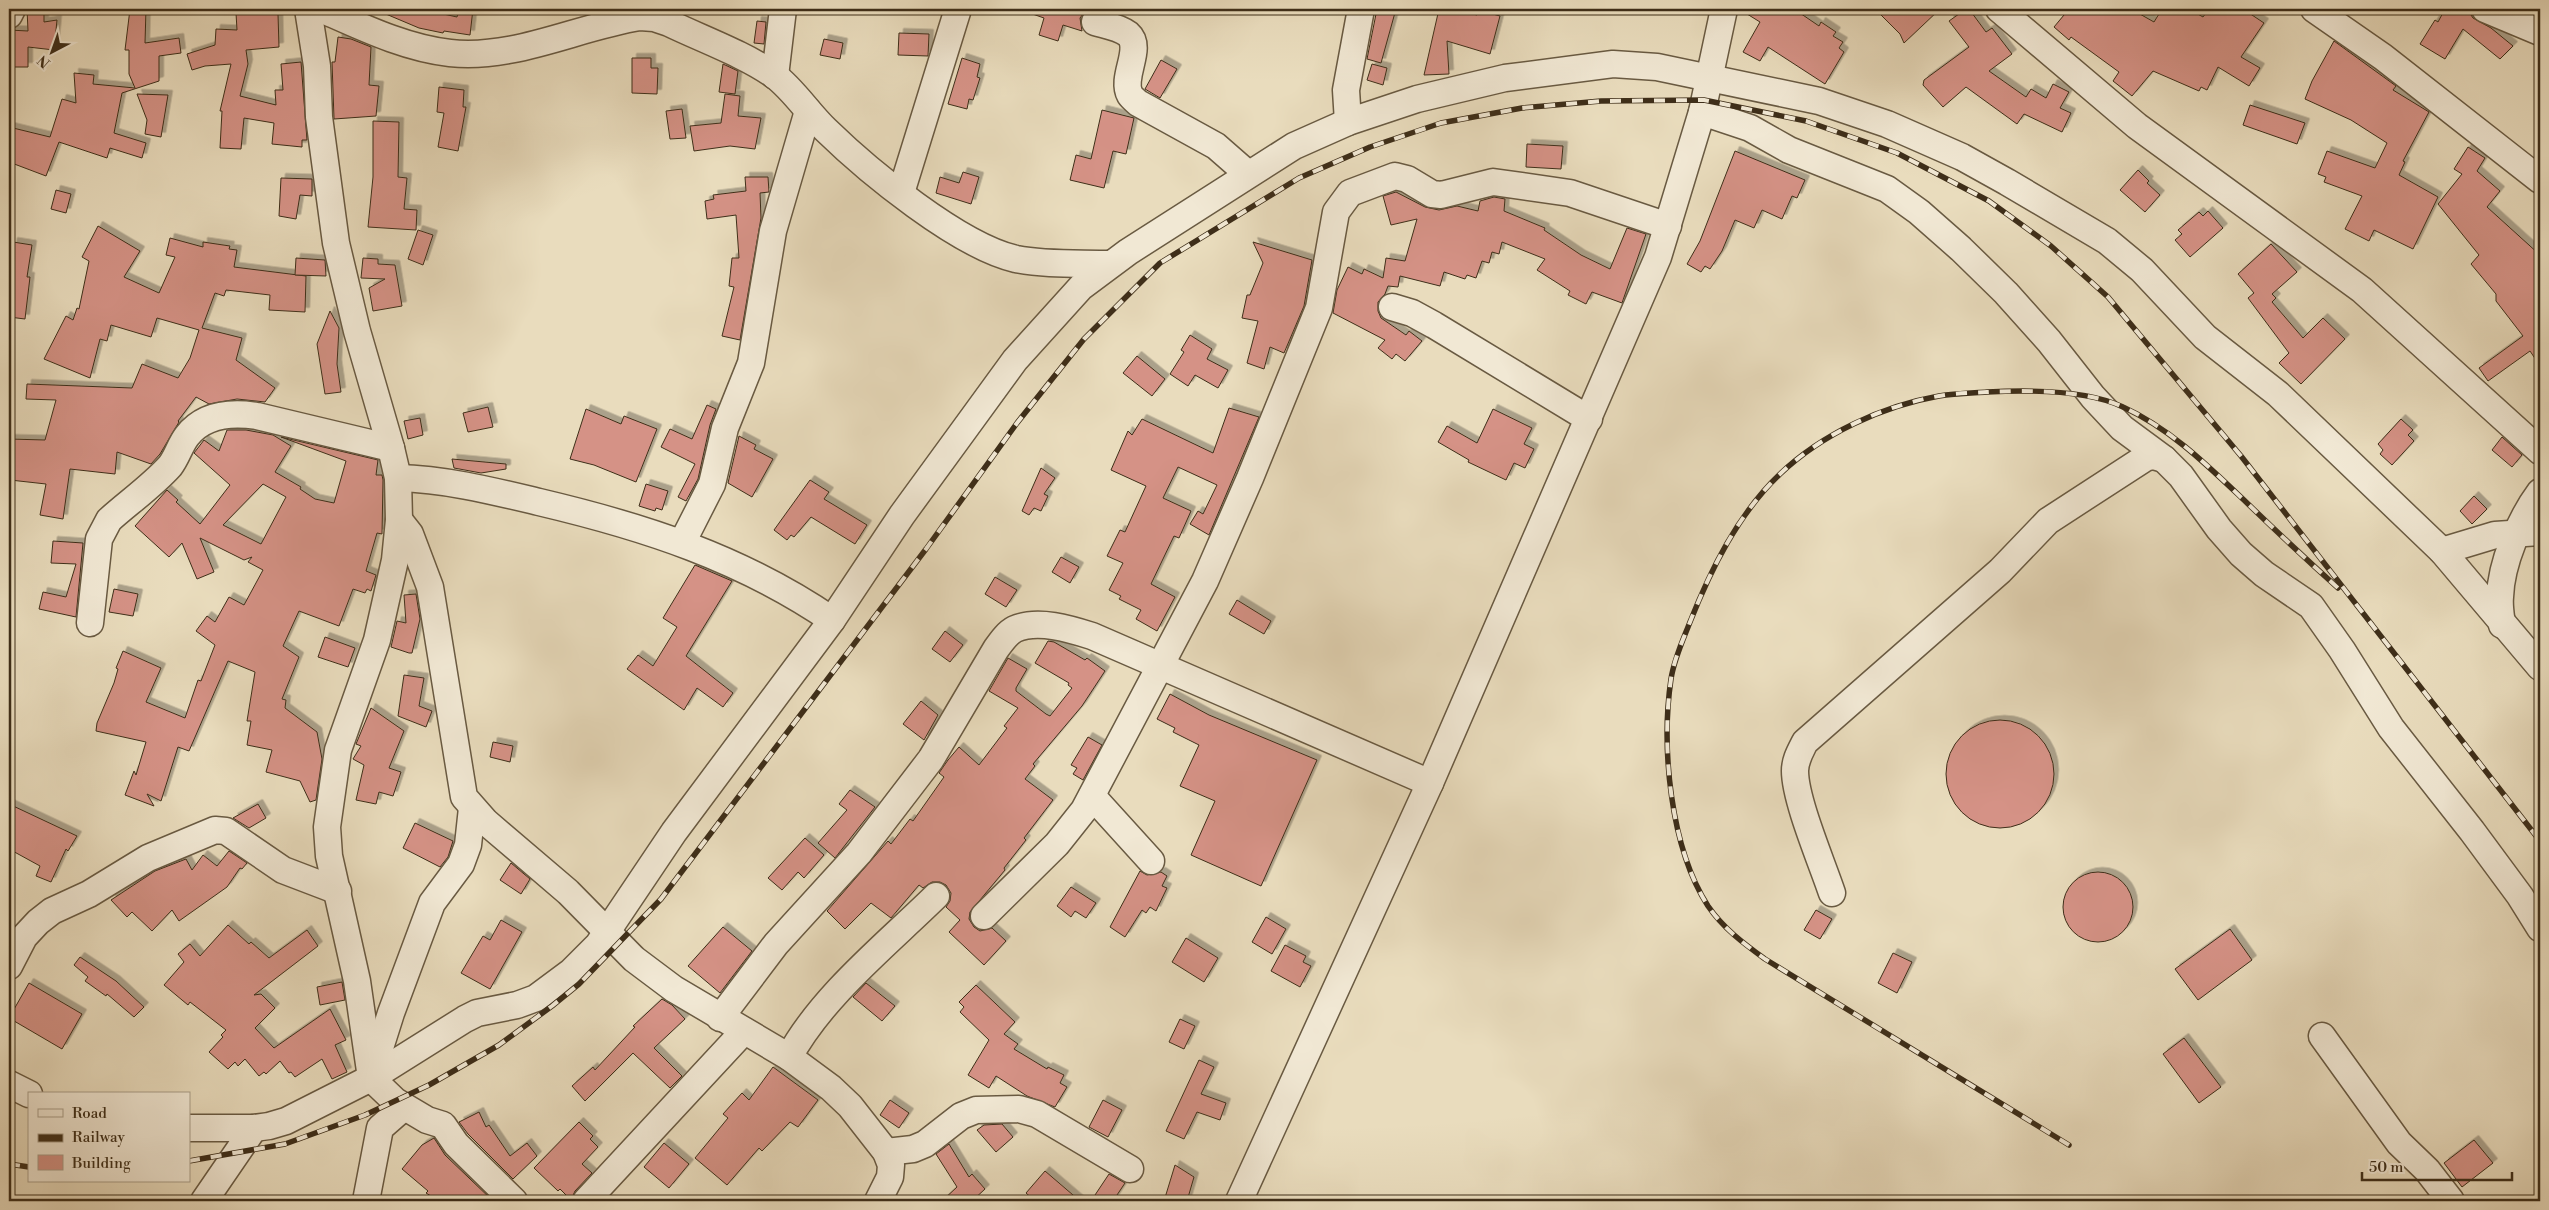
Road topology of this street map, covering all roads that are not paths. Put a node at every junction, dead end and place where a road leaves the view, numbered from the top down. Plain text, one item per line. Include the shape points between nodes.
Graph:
1 (12, 9) edge
2 (308, 9) edge
3 (321, 9) edge
4 (783, 9) edge
5 (958, 9) edge
6 (1361, 9) edge
7 (1724, 9) edge
8 (1999, 9) edge
9 (2314, 9) edge
10 (2485, 9) edge
11 (9, 15) edge
12 (1095, 22) dead end
13 (2540, 32) edge
14 (775, 76) junction
15 (1708, 77) junction
16 (808, 111) junction
17 (1702, 112) junction
18 (1348, 122) junction
19 (1248, 174) junction
20 (2540, 180) edge
21 (901, 193) junction
22 (1668, 226) junction
23 (1110, 264) junction
24 (1392, 307) dead end
25 (1589, 419) junction
26 (391, 448) junction
27 (2540, 451) edge
28 (2164, 459) junction
29 (398, 478) junction
30 (2540, 492) edge
31 (400, 520) junction
32 (2528, 533) edge
33 (682, 543) junction
34 (2442, 551) junction
35 (832, 620) junction
36 (90, 623) dead end
37 (2502, 625) junction
38 (1161, 666) junction
39 (2540, 667) edge
40 (1430, 783) junction
41 (1092, 796) junction
42 (472, 808) junction
43 (1151, 861) dead end
44 (338, 891) junction
45 (1832, 893) dead end
46 (936, 896) dead end
47 (984, 916) dead end
48 (2540, 928) edge
49 (607, 932) junction
50 (9, 966) edge
51 (720, 1018) junction
52 (744, 1031) junction
53 (2322, 1036) dead end
54 (789, 1058) junction
55 (371, 1078) junction
56 (9, 1084) edge
57 (28, 1094) edge
58 (404, 1107) junction
59 (190, 1128) edge
60 (254, 1128) junction
61 (886, 1152) junction
62 (1130, 1169) dead end
63 (204, 1201) edge
64 (366, 1201) edge
65 (514, 1201) edge
66 (586, 1201) edge
67 (878, 1201) edge
68 (1239, 1201) edge
69 (2451, 1201) edge

1 - 11 street
2 - 26 street via 336,243 357,331
3 - 14 street via 401,42 452,53 498,50 626,19 654,18
4 - 14 street
5 - 21 street
6 - 18 street via 1346,90
7 - 15 street
8 - 27 street via 2137,126 2362,290
9 - 20 street via 2383,57
10 - 13 street
12 - 19 street via 1130,36 1134,46 1128,81 1130,94 1138,103 1216,146
14 - 16 street
15 - 17 street
15 - 18 street via 1657,67 1613,64 1505,78 1417,99
15 - 34 street via 1819,101 1887,124 1970,161 2107,241 2142,270 2194,327 2278,394
16 - 21 street via 832,136
16 - 33 street via 773,231 751,363 725,428 712,484
17 - 22 street
17 - 28 street via 1750,128 1789,150 1887,189 1919,212 2006,294 2122,428
18 - 19 street via 1294,146
19 - 23 street
21 - 23 street via 967,239 1015,259
22 - 25 street
22 - 38 street via 1570,193 1493,182 1441,195 1432,194 1407,178 1395,176 1350,193 1336,212 1319,308 1208,572
23 - 35 street via 1081,287 1015,360 907,509
24 - 25 street via 1434,325
25 - 40 street
26 - 29 street
26 - 36 street via 239,413 216,416 200,424 186,436 170,466 109,520 100,539
28 - 45 street via 2145,458 2048,521 2000,572 1805,742 1797,756 1797,790
28 - 48 street via 2181,476 2241,554 2316,613 2391,728 2472,831
29 - 31 street
29 - 33 street via 434,480 503,493 616,520
30 - 32 street via 2525,512
31 - 42 street via 410,534 430,587 461,786
31 - 44 street via 377,640 338,750 326,841
32 - 34 street via 2495,535
32 - 37 street via 2502,582
33 - 35 street via 769,581
34 - 37 street
35 - 49 street via 674,832
37 - 39 street
38 - 40 street
38 - 41 street
38 - 51 street via 1072,630 1028,626 1015,629 1004,637 931,758 859,853 776,944
40 - 68 street
41 - 43 street
41 - 47 street via 1057,844
42 - 49 street via 568,892
42 - 55 street via 468,845 461,864 432,903 391,1013
44 - 50 street via 284,870 226,832 214,830 148,858 89,894 52,911 24,937
44 - 55 street via 358,989
46 - 54 street via 820,1010
49 - 51 street via 634,960
49 - 55 street via 571,972 536,998 471,1016
51 - 52 street
52 - 54 street
52 - 66 street
53 - 69 street via 2399,1143 2427,1170
54 - 61 street via 850,1106
55 - 58 street
55 - 60 street via 286,1121
56 - 57 street
58 - 64 street via 384,1123 377,1134
58 - 65 street via 442,1125 456,1144
59 - 60 street
60 - 63 street
61 - 62 street via 925,1144 961,1116 976,1110 1019,1110 1037,1114
61 - 67 street via 891,1165 890,1177

